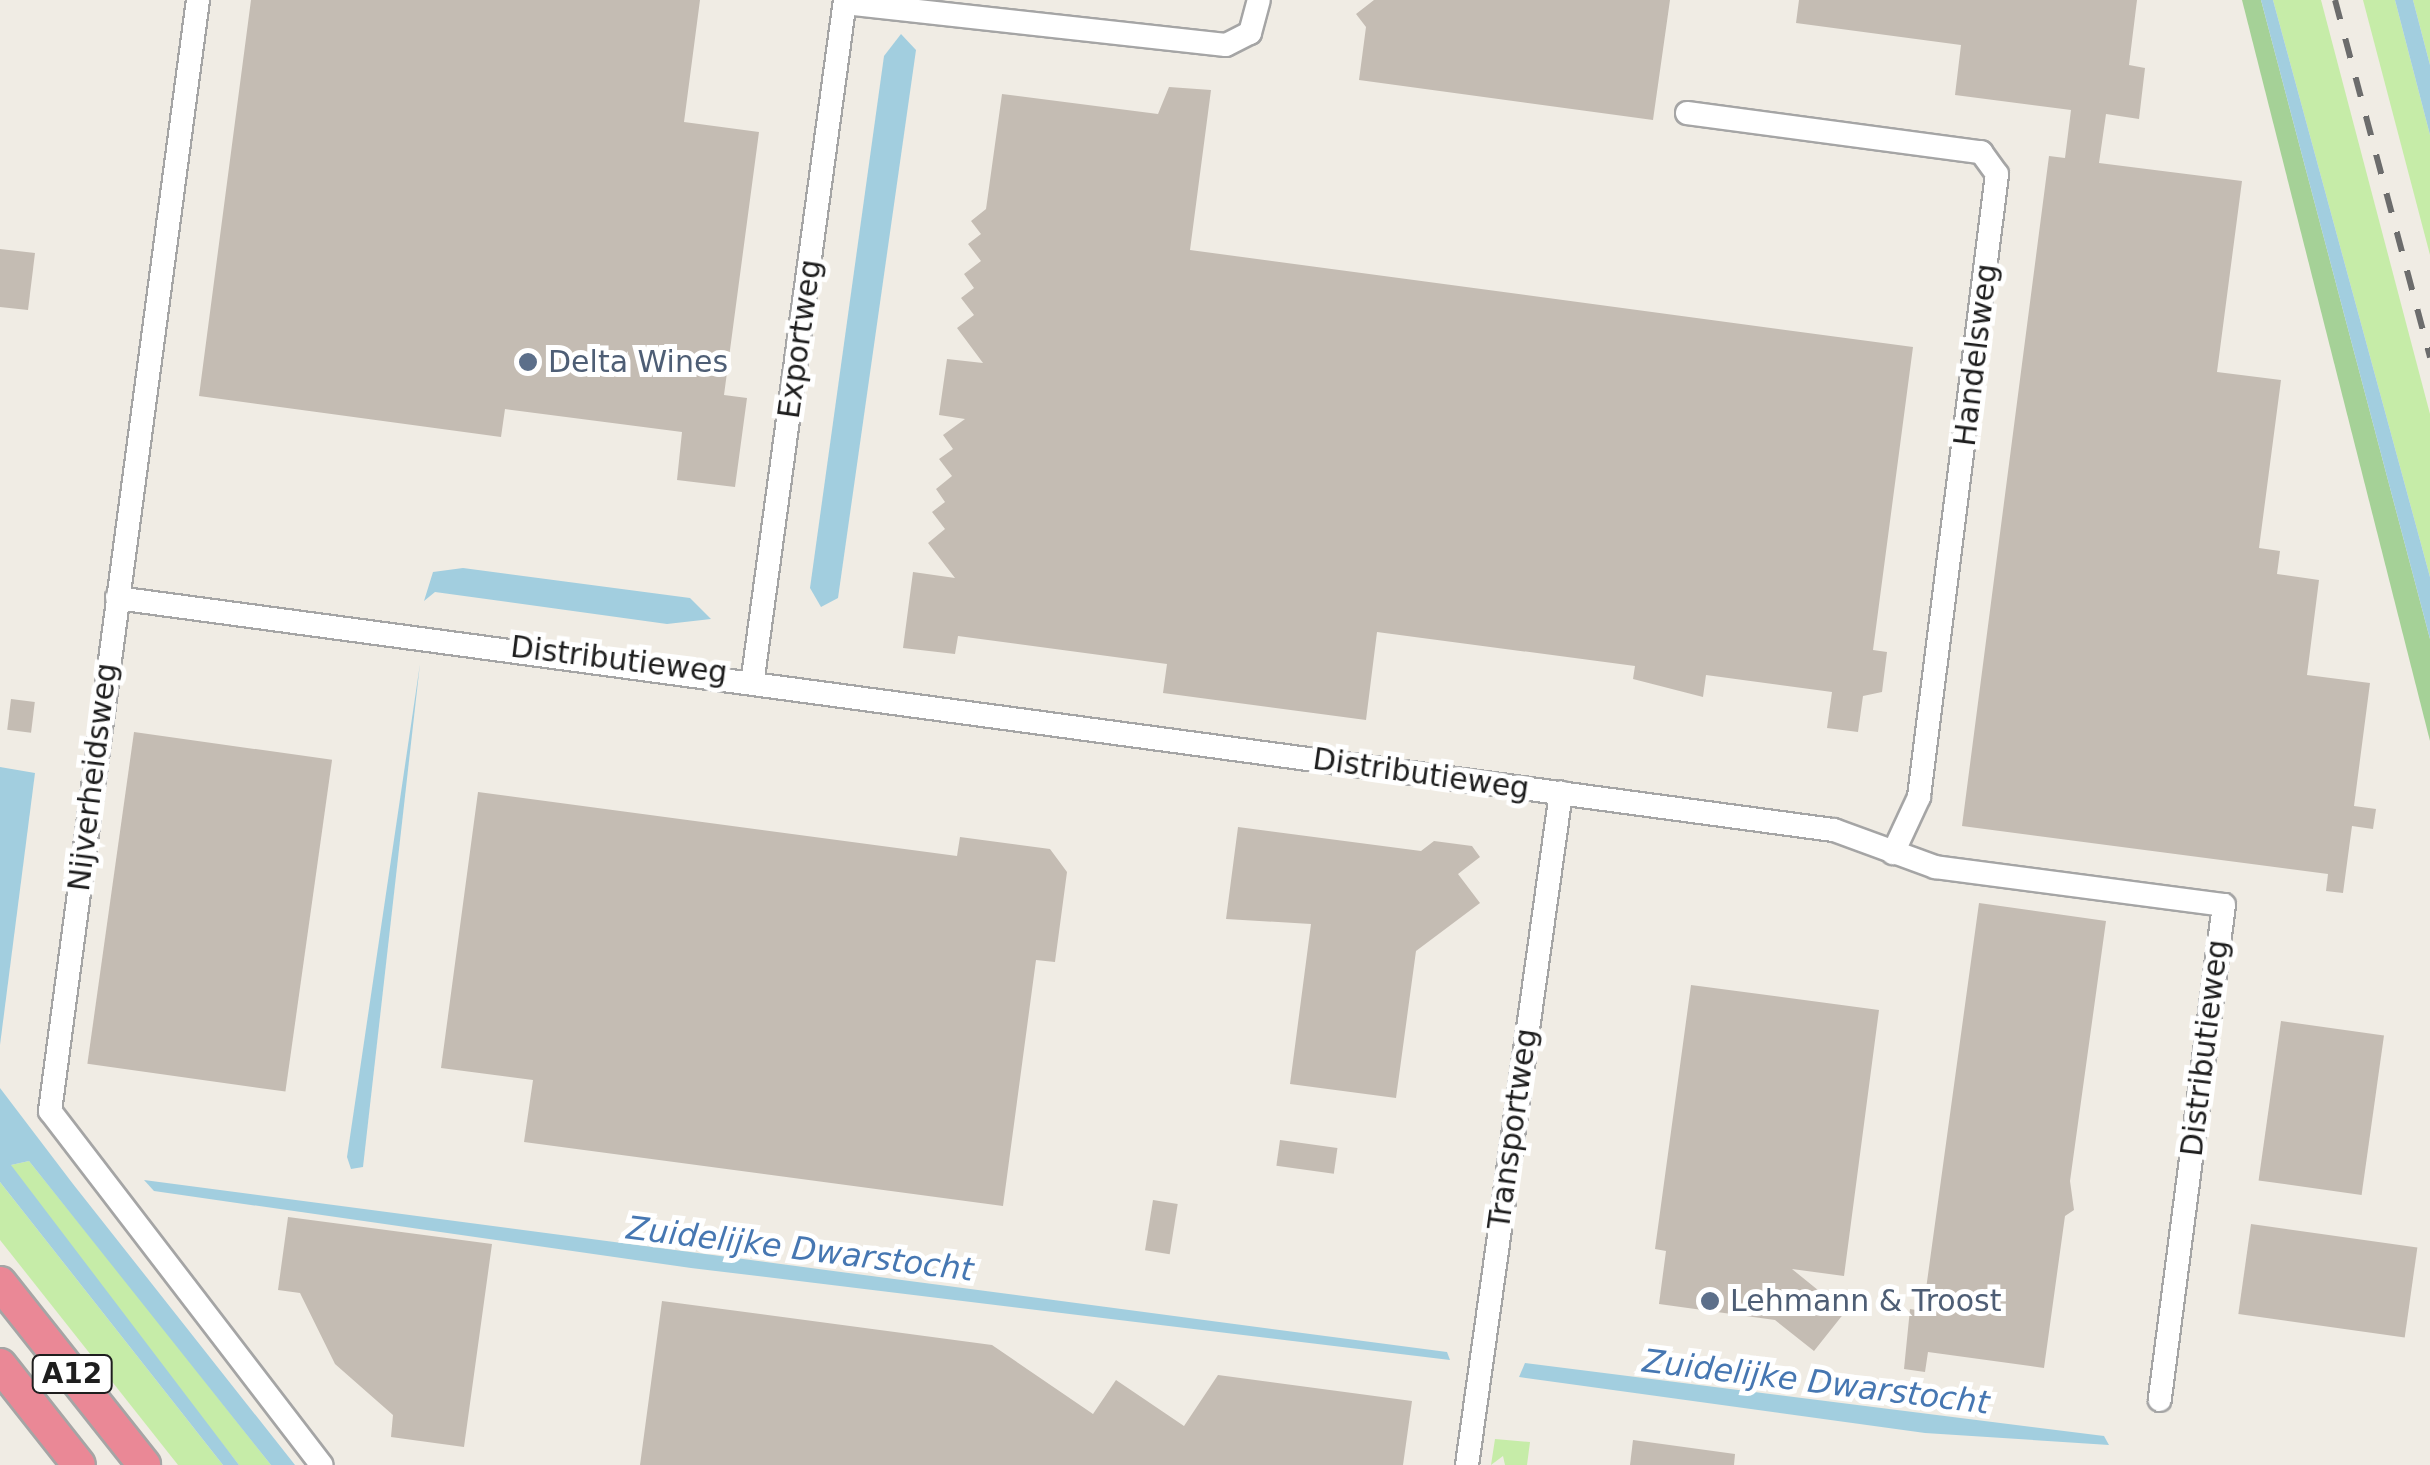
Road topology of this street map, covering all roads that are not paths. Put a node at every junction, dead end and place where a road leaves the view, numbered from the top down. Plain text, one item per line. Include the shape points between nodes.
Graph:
1 (198, 0) edge
2 (1258, 0) edge
3 (845, 2) edge
4 (1687, 113) dead end
5 (118, 598) junction
6 (753, 677) junction
7 (1561, 794) junction
8 (1893, 853) junction
9 (0, 1282) edge
10 (0, 1365) edge
11 (2160, 1400) dead end
12 (79, 1465) edge
13 (144, 1465) edge
14 (322, 1465) edge
15 (1468, 1465) edge

1 - 5 street, Nijverheidsweg
2 - 3 street via 1250,33 1226,45
3 - 6 street, Exportweg
4 - 8 street, Handelsweg via 1981,152 1997,174 1918,797
5 - 6 street, Distributieweg
5 - 14 street, Nijverheidsweg via 50,1111
6 - 7 street, Distributieweg
7 - 8 street, Distributieweg via 1834,830
7 - 15 street, Transportweg
8 - 11 street, Distributieweg via 1935,867 2224,905
9 - 13 highway, A12
10 - 12 highway, A12

